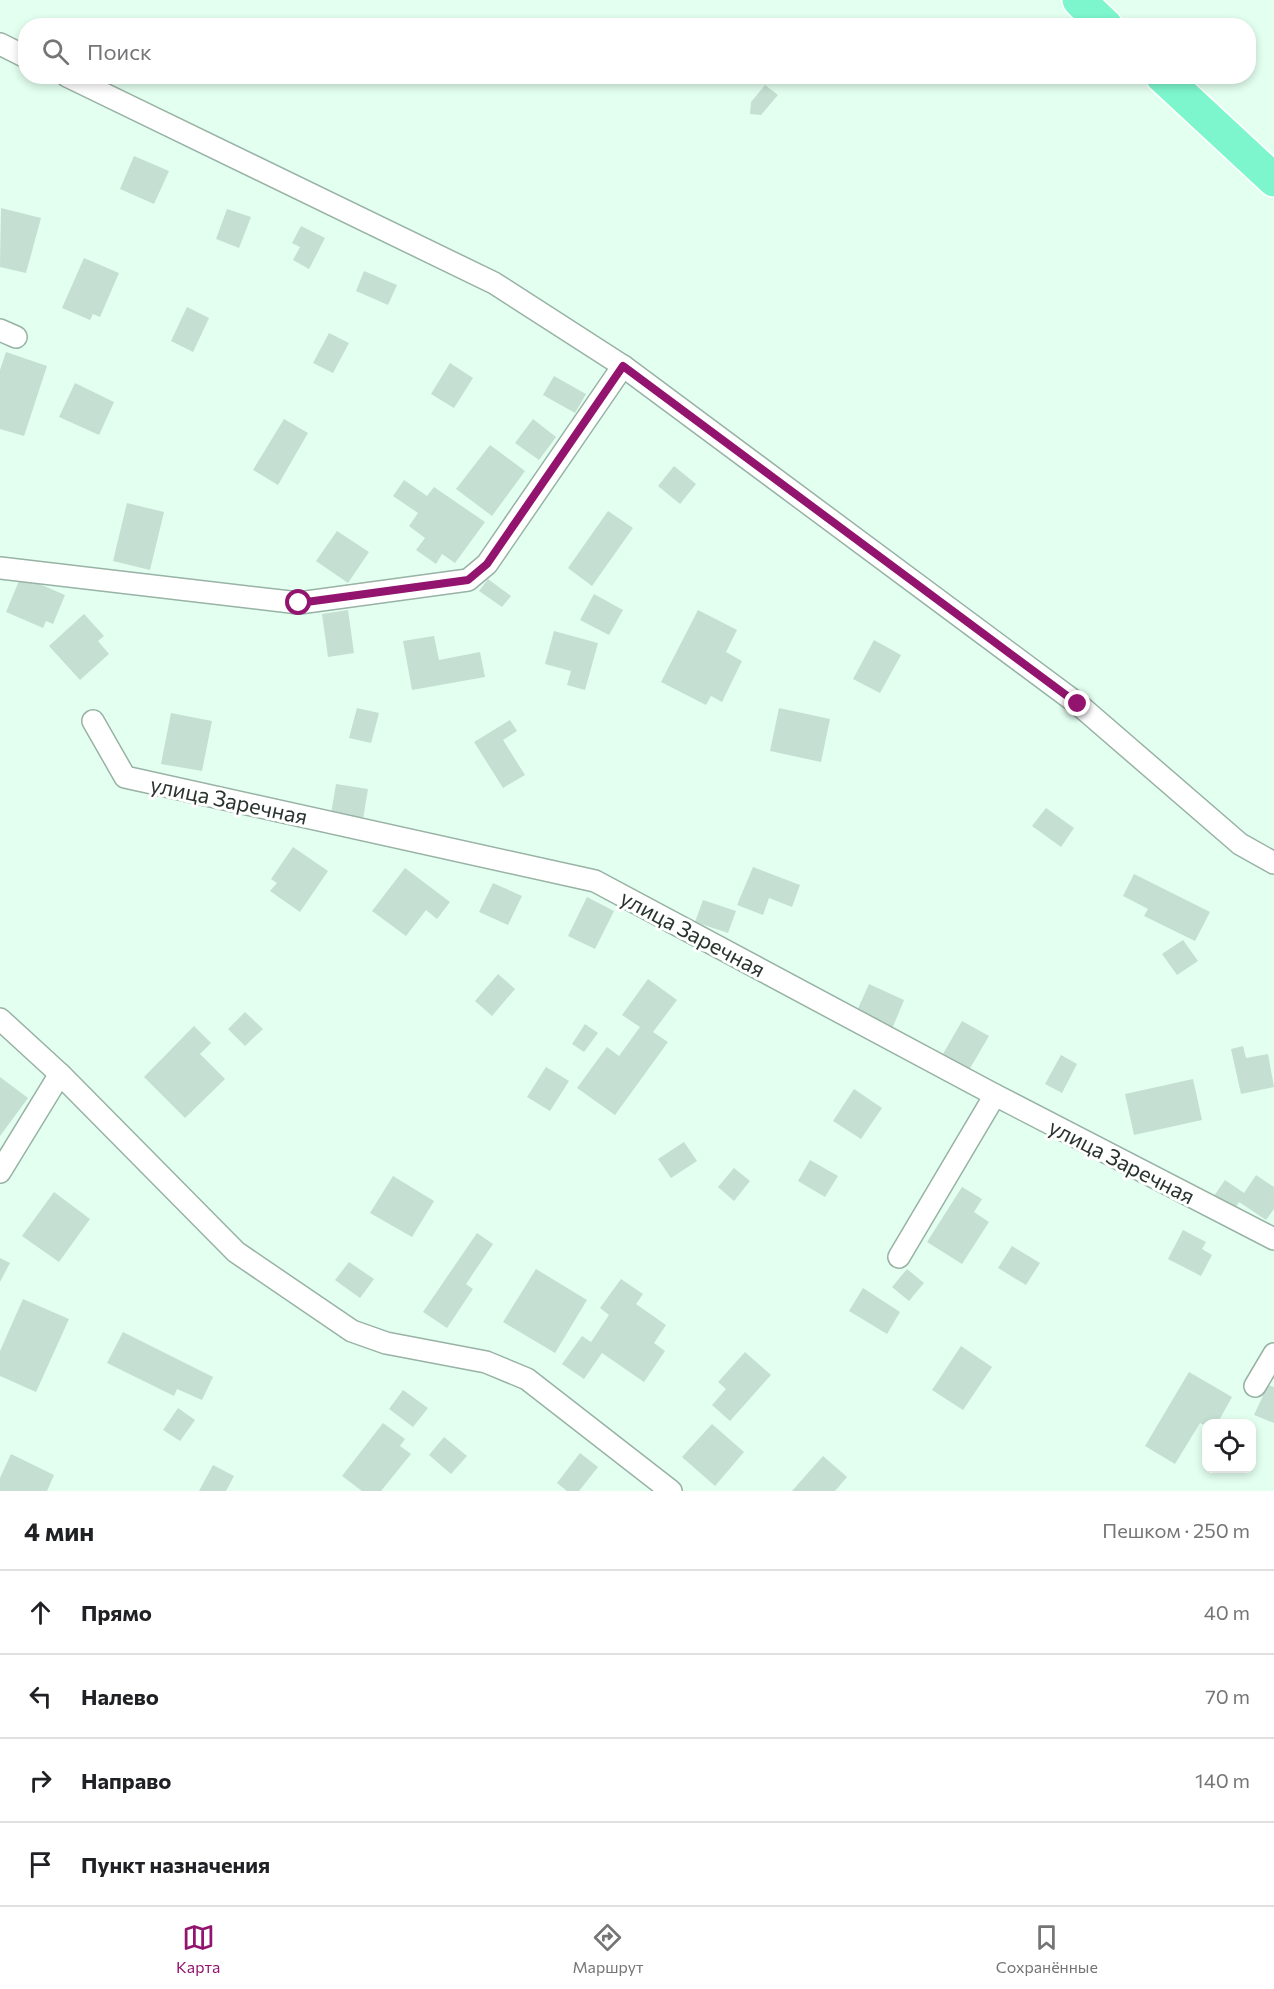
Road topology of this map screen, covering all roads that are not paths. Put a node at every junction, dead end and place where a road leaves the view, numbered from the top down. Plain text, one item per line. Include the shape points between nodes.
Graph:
1 (1079, 0) edge
2 (1098, 18) edge
3 (0, 44) edge
4 (18, 53) edge
5 (84, 84) edge
6 (1171, 84) edge
7 (1274, 180) edge
8 (623, 366) junction
9 (0, 568) edge
10 (93, 721) dead end
11 (1274, 863) edge
12 (0, 1019) edge
13 (60, 1074) junction
14 (995, 1095) junction
15 (0, 1172) edge
16 (1274, 1239) edge
17 (899, 1257) dead end
18 (1274, 1354) edge
19 (1255, 1386) dead end
20 (671, 1491) edge

1 - 2 main road
3 - 4 street
5 - 8 street via 494,283
6 - 7 main road
8 - 9 street via 487,564 468,580 299,603
8 - 11 street via 1078,704 1240,844
10 - 14 street, улица Заречная via 126,777 595,880
12 - 13 street
13 - 15 street
13 - 20 street via 236,1252 352,1331 386,1343 486,1362 527,1379
14 - 16 street, улица Заречная
14 - 17 street
18 - 19 street

